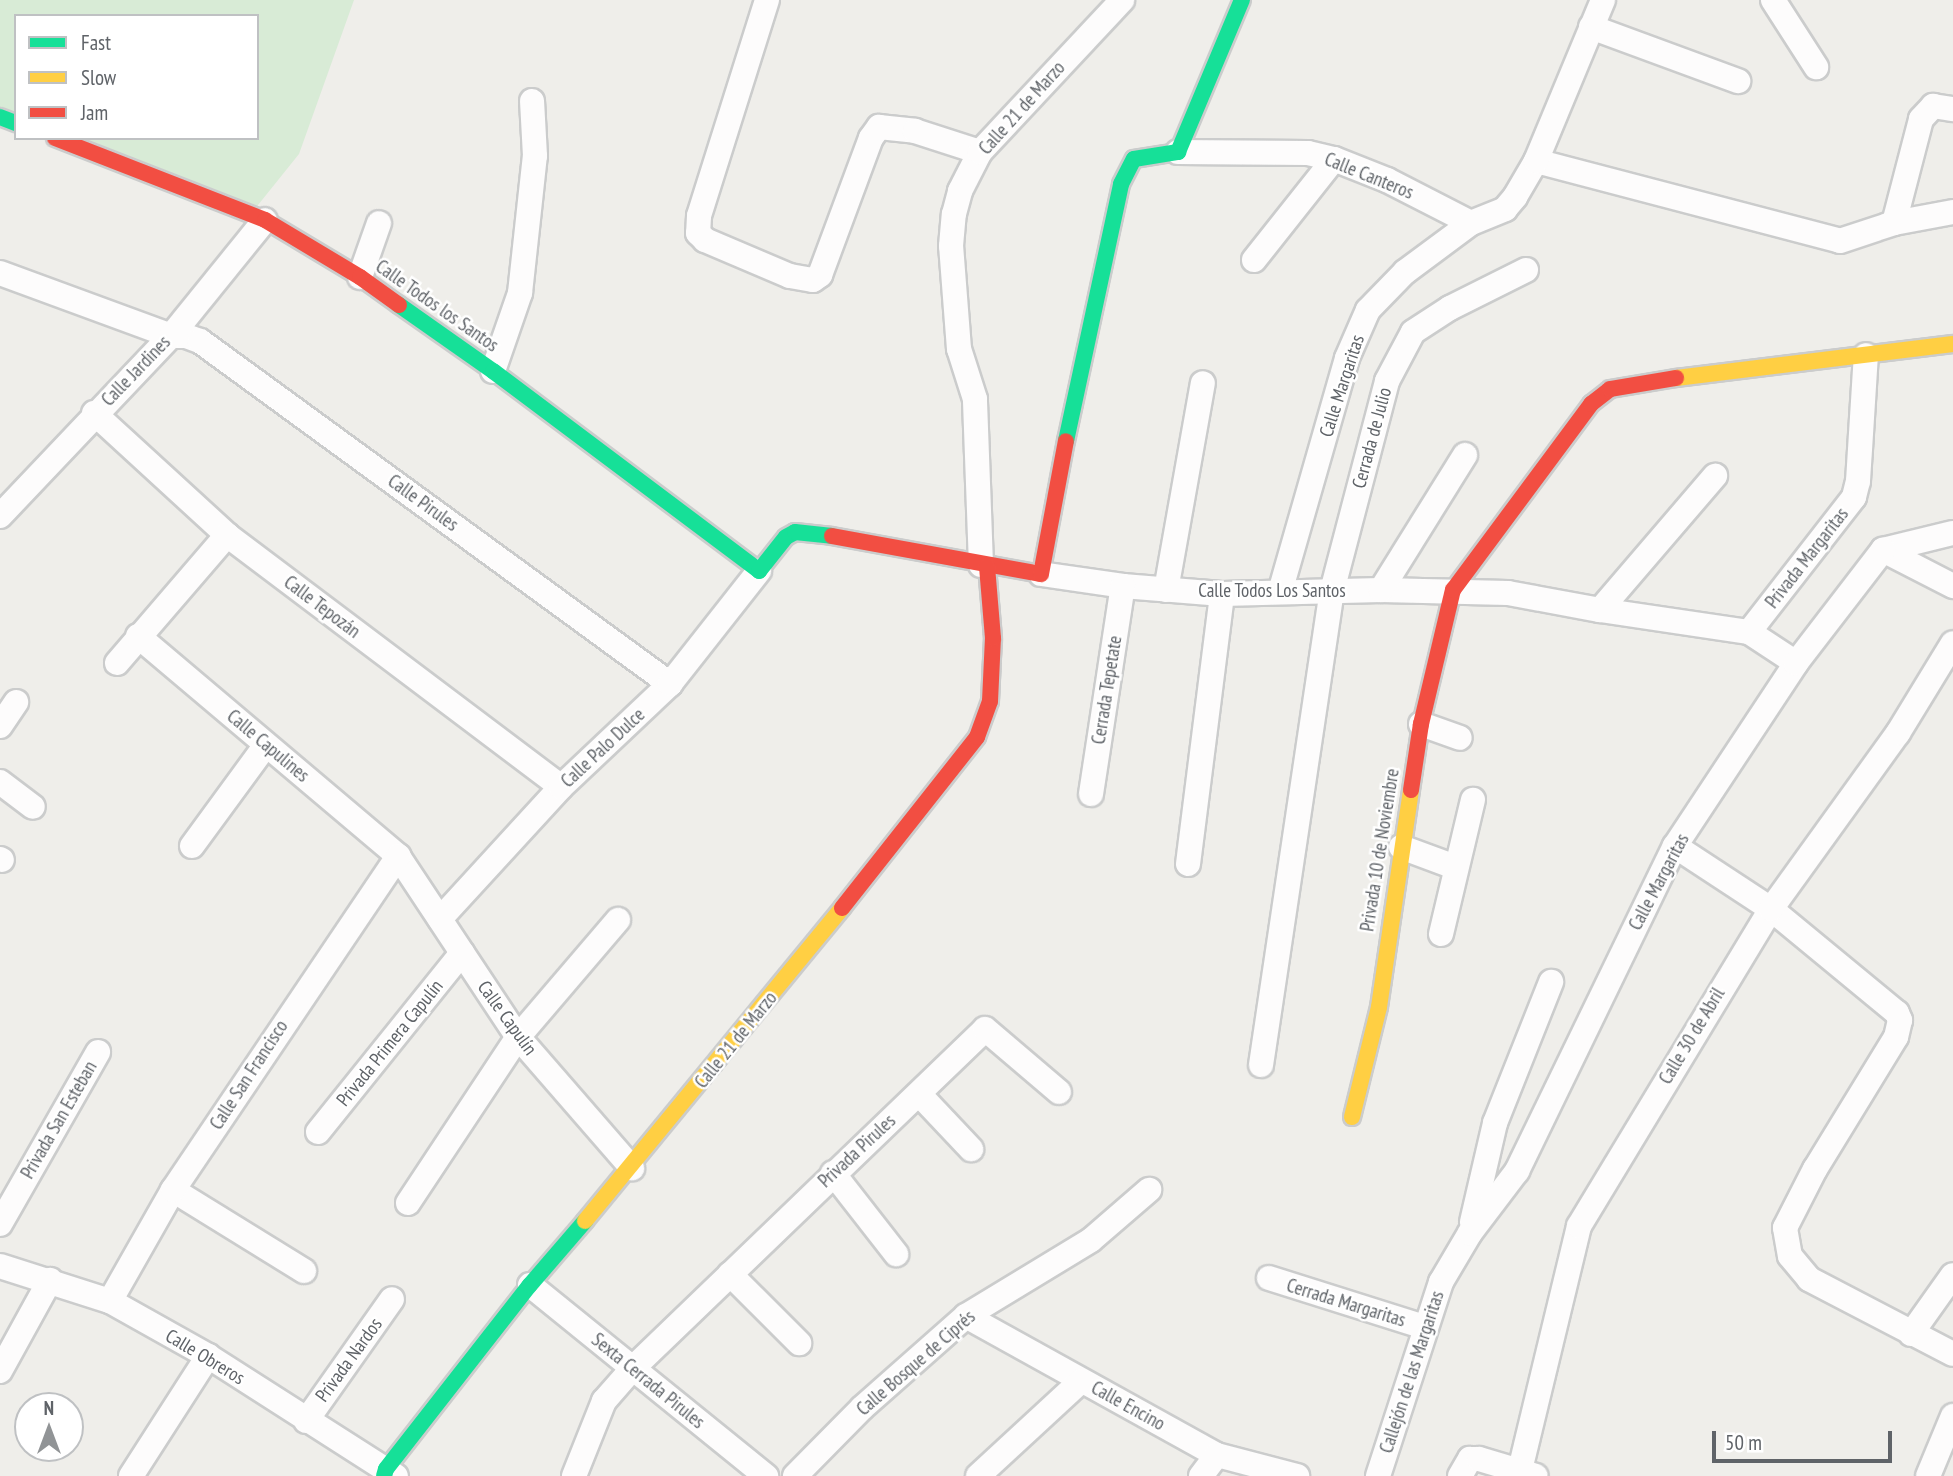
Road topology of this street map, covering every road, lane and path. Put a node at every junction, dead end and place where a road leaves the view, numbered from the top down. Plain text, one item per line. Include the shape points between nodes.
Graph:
1 (767, 0) edge
2 (1122, 0) edge
3 (1242, 0) edge
4 (1603, 0) edge
5 (1773, 0) edge
6 (1591, 27) junction
7 (1816, 67) dead end
8 (1738, 81) dead end
9 (533, 101) dead end
10 (1953, 110) edge
11 (60, 140) edge
12 (980, 152) junction
13 (1178, 152) junction
14 (1334, 159) junction
15 (1536, 162) junction
16 (1953, 212) edge
17 (265, 220) junction
18 (379, 223) dead end
19 (1471, 223) junction
20 (1894, 223) junction
21 (1254, 260) dead end
22 (1527, 270) dead end
23 (0, 273) edge
24 (360, 277) junction
25 (171, 336) junction
26 (1953, 344) edge
27 (1866, 355) junction
28 (493, 370) junction
29 (1203, 383) dead end
30 (94, 413) junction
31 (1465, 455) dead end
32 (1715, 476) dead end
33 (0, 516) edge
34 (1953, 533) edge
35 (227, 535) junction
36 (1882, 550) junction
37 (984, 565) junction
38 (759, 571) junction
39 (1041, 573) junction
40 (1123, 586) junction
41 (1953, 586) edge
42 (1166, 590) junction
43 (1381, 590) junction
44 (1453, 590) junction
45 (1332, 591) junction
46 (1280, 592) junction
47 (1222, 594) junction
48 (1600, 610) junction
49 (1749, 632) junction
50 (138, 636) junction
51 (1953, 643) edge
52 (117, 663) dead end
53 (1796, 663) junction
54 (670, 684) junction
55 (16, 702) dead end
56 (1421, 724) junction
57 (0, 726) edge
58 (1460, 738) dead end
59 (266, 745) junction
60 (0, 782) edge
61 (561, 787) junction
62 (1091, 794) dead end
63 (1473, 800) dead end
64 (33, 807) dead end
65 (192, 846) dead end
66 (1675, 846) junction
67 (1401, 847) junction
68 (398, 856) junction
69 (1188, 863) dead end
70 (1455, 867) junction
71 (1771, 909) junction
72 (440, 919) junction
73 (618, 920) dead end
74 (1441, 934) dead end
75 (462, 953) junction
76 (1551, 982) dead end
77 (518, 1037) junction
78 (98, 1052) dead end
79 (1261, 1065) dead end
80 (1059, 1092) dead end
81 (919, 1094) junction
82 (1352, 1117) dead end
83 (318, 1132) dead end
84 (971, 1149) dead end
85 (632, 1168) junction
86 (833, 1174) junction
87 (173, 1189) junction
88 (1149, 1189) dead end
89 (408, 1203) dead end
90 (0, 1224) edge
91 (1470, 1233) junction
92 (897, 1254) dead end
93 (0, 1266) edge
94 (304, 1271) dead end
95 (730, 1274) junction
96 (1953, 1275) edge
97 (1269, 1278) dead end
98 (50, 1280) junction
99 (530, 1285) junction
100 (392, 1299) dead end
101 (110, 1301) junction
102 (966, 1317) junction
103 (1424, 1327) junction
104 (1911, 1335) junction
105 (799, 1343) dead end
106 (1953, 1354) edge
107 (208, 1356) junction
108 (632, 1368) junction
109 (0, 1371) edge
110 (1081, 1381) junction
111 (1953, 1416) edge
112 (306, 1421) junction
113 (1217, 1455) junction
114 (1528, 1473) edge
115 (389, 1474) edge
116 (131, 1476) edge
117 (575, 1476) edge
118 (766, 1476) edge
119 (795, 1476) edge
120 (978, 1476) edge
121 (1201, 1476) edge
122 (1297, 1476) edge
123 (1378, 1476) edge
124 (1460, 1476) edge
125 (1928, 1476) edge

1 - 12 street via 697,225 705,240 790,276 813,280 820,275 879,127 915,131
2 - 12 street, Calle 21 de Marzo
3 - 13 street
4 - 6 street, Calle Margaritas
5 - 7 street
6 - 8 street
6 - 15 street, Calle Margaritas
9 - 28 street via 535,156 520,293
10 - 20 street via 1933,106 1920,119
11 - 17 street, Calle Todos los Santos
12 - 37 street, Calle 21 de Marzo via 960,191 951,246 959,349 975,398
13 - 14 street, Calle Canteros via 1281,151
13 - 39 street, Calle Canteros via 1134,159 1121,184
14 - 19 street, Calle Canteros
14 - 21 street
15 - 19 street, Calle Margaritas via 1505,209
15 - 20 street via 1840,241
16 - 20 street
17 - 24 street, Calle Todos los Santos
17 - 25 street, Calle Jardines
18 - 24 street
19 - 46 street, Calle Margaritas via 1405,272 1368,310 1347,359
22 - 45 street, Cerrada de Julio via 1413,332 1387,380
23 - 25 street, Calle Pirules
24 - 28 street, Calle Todos los Santos
25 - 30 street, Calle Jardines
25 - 54 street, Calle Pirules via 200,341
26 - 27 street
27 - 44 street via 1610,389 1591,404
27 - 49 street, Privada Margaritas via 1854,497
28 - 38 street, Calle Todos los Santos
29 - 42 street
30 - 33 street, Calle Jardines
30 - 35 street, Calle Tepozán
31 - 43 street
32 - 48 street
34 - 36 street
35 - 50 street
35 - 61 street, Calle Tepozán
36 - 41 street
36 - 53 street, Calle Margaritas
37 - 38 street, Calle Todos Los Santos via 795,531
37 - 39 street, Calle Todos Los Santos
37 - 85 street, Calle 21 de Marzo via 993,638 990,701 977,737
38 - 54 street, Calle Palo Dulce
39 - 40 street, Calle Todos Los Santos
40 - 42 street, Calle Todos Los Santos
40 - 62 street, Cerrada Tepetate
42 - 47 street, Calle Todos Los Santos
43 - 44 street, Calle Todos Los Santos
43 - 45 street, Calle Todos Los Santos
44 - 48 street, Calle Todos Los Santos via 1508,593
44 - 56 street, Privada 10 de Noviembre
45 - 46 street, Calle Todos Los Santos
45 - 79 street, Cerrada de Julio
46 - 47 street, Calle Todos Los Santos
47 - 69 street
48 - 49 street, Calle Todos Los Santos
49 - 53 street, Calle Todos Los Santos
50 - 52 street
50 - 59 street, Calle Capulines
51 - 71 street, Calle 30 de Abril via 1898,733
53 - 66 street, Calle Margaritas
54 - 61 street, Calle Palo Dulce
55 - 57 street
56 - 58 street
56 - 67 street, Privada 10 de Noviembre
59 - 65 street
59 - 68 street, Calle Capulines
60 - 64 street
61 - 72 street, Calle Palo Dulce
63 - 70 street
66 - 71 street
66 - 91 street, Calle Margaritas via 1517,1171
67 - 70 street
67 - 82 street, Privada 10 de Noviembre via 1379,1007
68 - 72 street, Calle Capulín
68 - 87 street, Calle San Francisco
70 - 74 street
71 - 104 street via 1891,1007 1900,1020 1896,1037 1815,1169 1785,1228 1790,1256 1809,1279
71 - 114 street, Calle 30 de Abril via 1579,1226
72 - 75 street, Calle Capulín
73 - 77 street
75 - 77 street, Calle Capulín
75 - 83 street, Privada Primera Capulín
76 - 91 street via 1495,1123
77 - 85 street, Calle Capulín
77 - 89 street
78 - 90 street, Privada San Esteban
80 - 81 street, Privada Pirules via 985,1029
81 - 84 street
81 - 86 street, Privada Pirules
85 - 99 street, Calle 21 de Marzo
86 - 92 street
86 - 95 street, Privada Pirules
87 - 94 street
87 - 101 street, Calle San Francisco
88 - 102 street, Calle Bosque de Ciprés via 1091,1240
91 - 103 street, Callejón de las Margaritas via 1441,1282
93 - 98 street, Calle Obreros
95 - 105 street
95 - 108 street, Privada Pirules
96 - 104 street
97 - 103 street, Cerrada Margaritas
98 - 101 street, Calle Obreros
98 - 109 street
99 - 108 street, Sexta Cerrada Pirules
99 - 115 street, Calle 21 de Marzo
100 - 112 street, Privada Nardos
101 - 107 street, Calle Obreros
102 - 110 street, Calle Encino
102 - 119 street, Calle Bosque de Ciprés via 862,1408
103 - 123 street, Callejón de las Margaritas
104 - 106 street
107 - 112 street, Calle Obreros
107 - 116 street
108 - 117 street via 604,1401
108 - 118 street, Sexta Cerrada Pirules
110 - 113 street, Calle Encino
110 - 120 street
111 - 125 street
112 - 115 street, Calle Obreros
113 - 121 street
113 - 122 street, Calle Encino
114 - 124 street via 1470,1460

